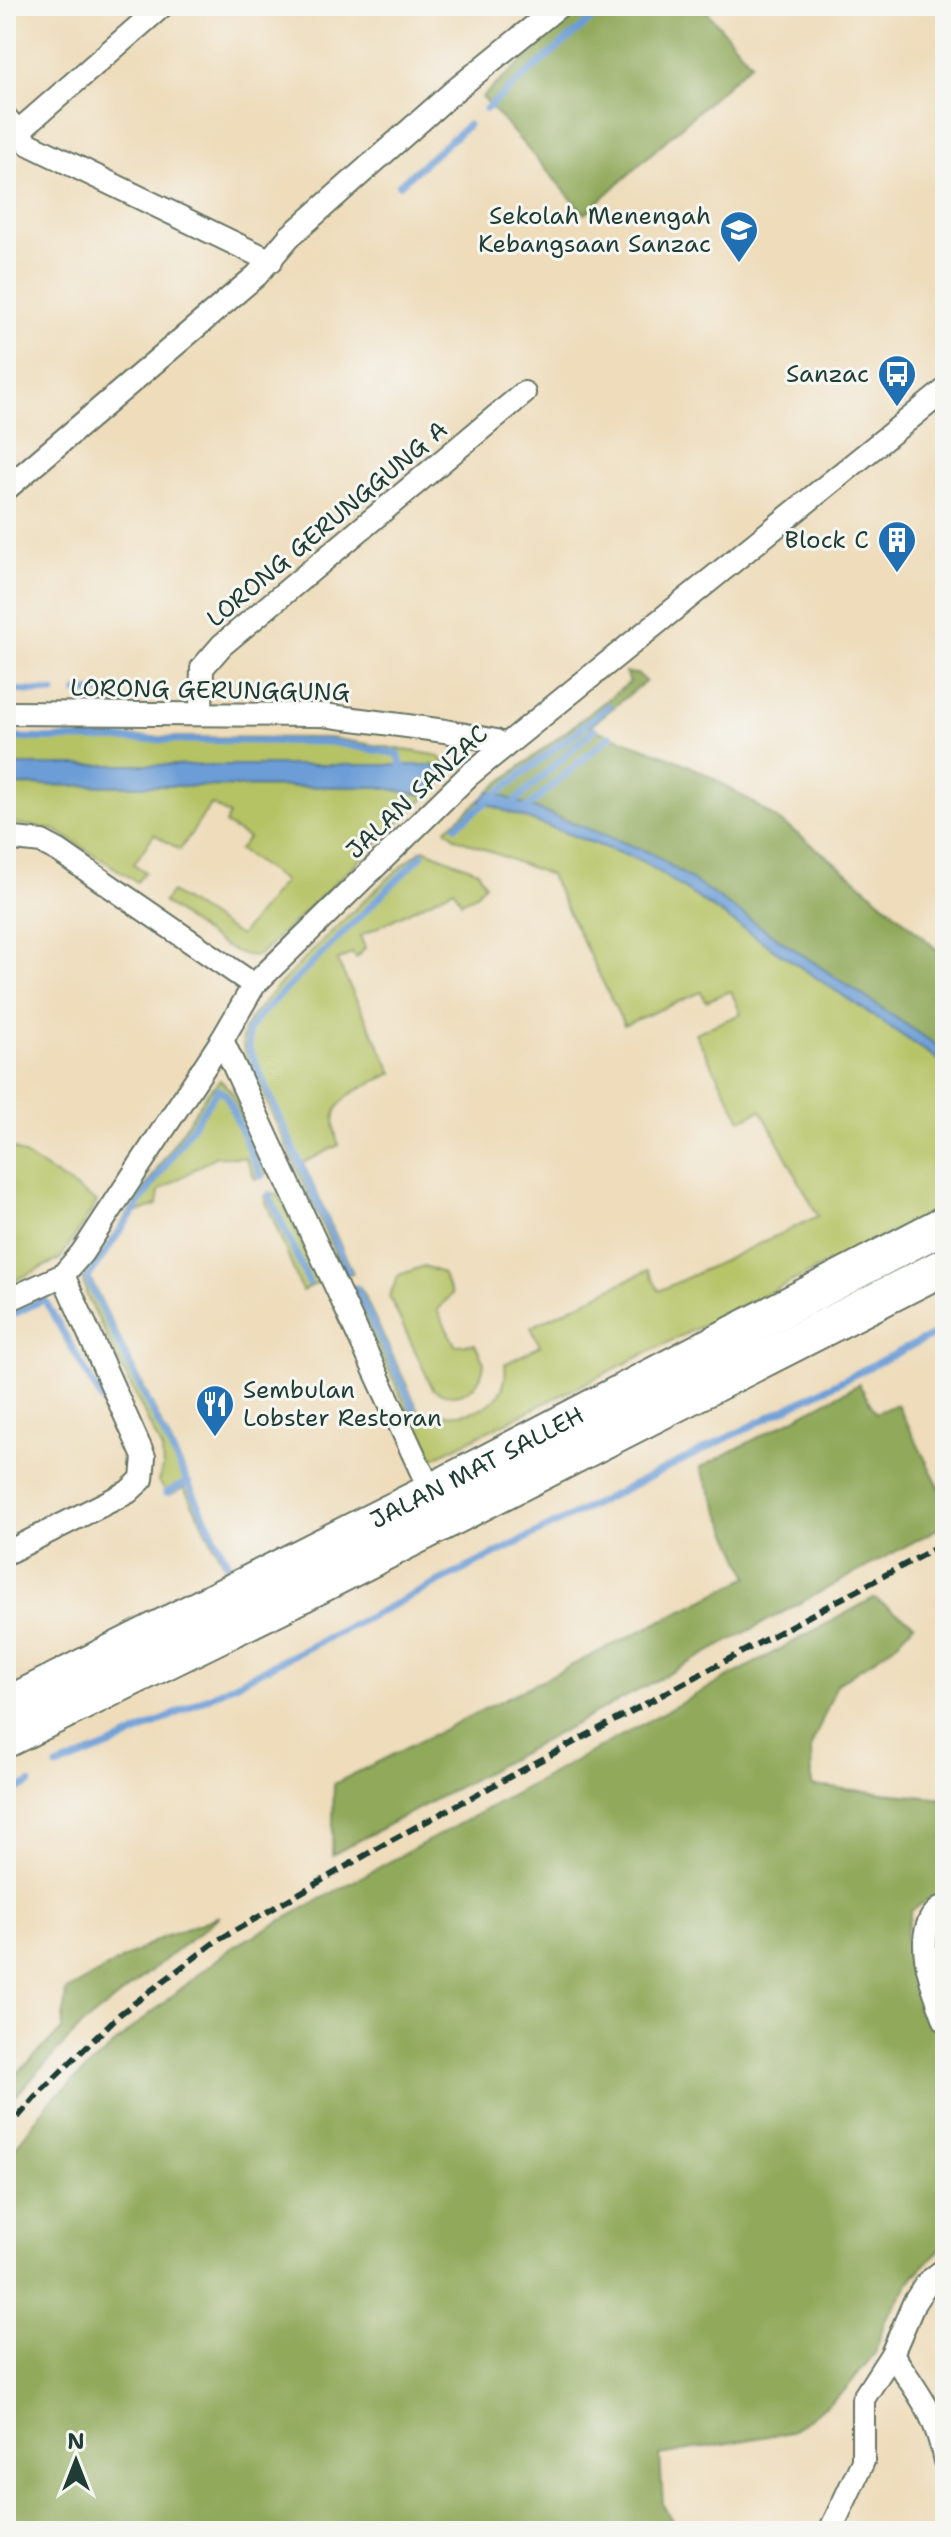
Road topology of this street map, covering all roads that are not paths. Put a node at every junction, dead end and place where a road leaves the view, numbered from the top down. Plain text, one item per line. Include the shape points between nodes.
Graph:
1 (162, 6) edge
2 (559, 6) edge
3 (10, 131) edge
4 (271, 261) junction
5 (945, 390) edge
6 (524, 393) dead end
7 (6, 489) edge
8 (6, 713) edge
9 (201, 714) junction
10 (505, 746) junction
11 (6, 838) edge
12 (254, 985) junction
13 (222, 1040) junction
14 (945, 1224) edge
15 (945, 1266) edge
16 (63, 1275) junction
17 (6, 1301) edge
18 (431, 1492) junction
19 (6, 1553) edge
20 (6, 1706) edge
21 (6, 1739) edge
22 (945, 1906) edge
23 (945, 2020) edge
24 (945, 2269) edge
25 (892, 2354) junction
26 (945, 2461) edge
27 (830, 2531) edge

1 - 3 street
2 - 4 street via 289,237
3 - 4 street
4 - 7 street
5 - 10 street, JALAN SANZAC
6 - 9 street, LORONG GERUNGGUNG A via 222,645 202,668
8 - 9 street, LORONG GERUNGGUNG
9 - 10 street, LORONG GERUNGGUNG via 323,715 445,731
10 - 12 street, JALAN SANZAC
11 - 12 street via 42,842 59,851
12 - 13 street, JALAN SANZAC
13 - 16 street, JALAN SANZAC
13 - 18 street
14 - 18 main road, JALAN MAT SALLEH
15 - 21 main road, JALAN MAT SALLEH
16 - 17 street, JALAN SANZAC
16 - 19 street via 144,1457 142,1479 128,1492
18 - 20 main road, JALAN MAT SALLEH
22 - 23 street via 933,1912 925,1932 929,1973
24 - 25 street via 914,2303
25 - 26 street via 938,2426
25 - 27 street via 863,2399 863,2461

